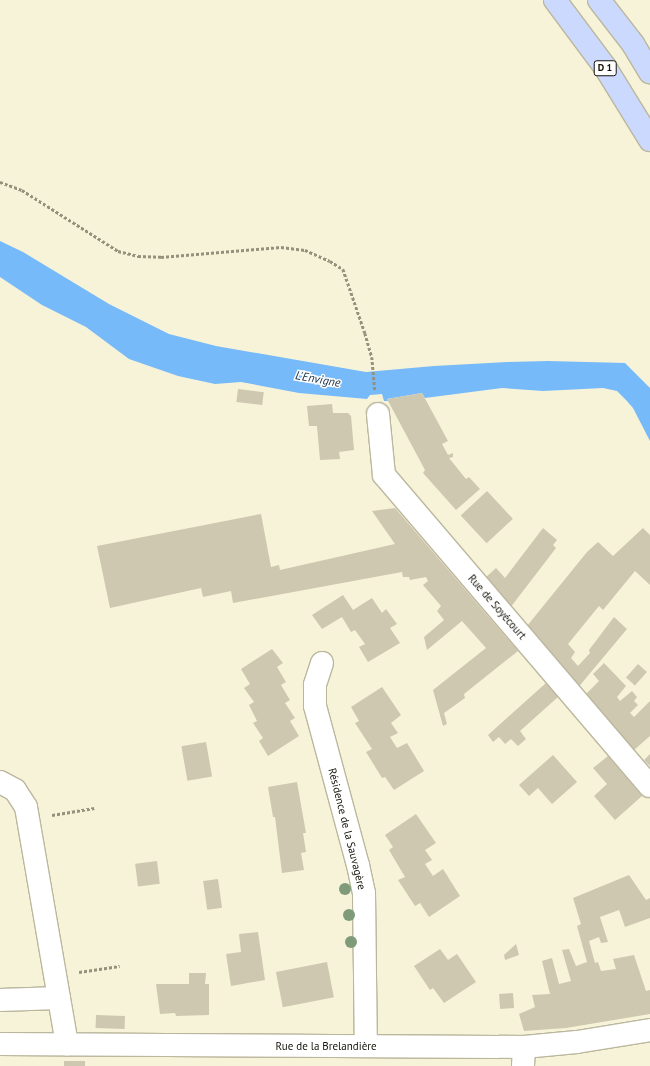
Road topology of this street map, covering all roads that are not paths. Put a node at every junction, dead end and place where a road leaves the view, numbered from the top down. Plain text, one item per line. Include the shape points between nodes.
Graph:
1 (555, 0) edge
2 (599, 0) edge
3 (650, 72) edge
4 (650, 140) edge
5 (377, 404) road end
6 (322, 663) dead end
7 (0, 782) edge
8 (650, 786) edge
9 (59, 998) junction
10 (0, 1000) edge
11 (650, 1030) edge
12 (0, 1044) edge
13 (66, 1044) junction
14 (366, 1046) junction
15 (523, 1057) edge

1 - 4 main road, D 1 via 605,67
2 - 3 main road via 633,44
5 - 8 street, Rue de Soyécourt via 384,476
6 - 14 street, Résidence de la Sauvagère via 315,685 315,706 364,893
7 - 9 street via 15,790 26,807
9 - 10 street
9 - 13 street
11 - 15 street, Rue de la Brelandière via 577,1042
12 - 13 street, Rue de la Brelandière
13 - 14 street, Rue de la Brelandière
14 - 15 street, Rue de la Brelandière

